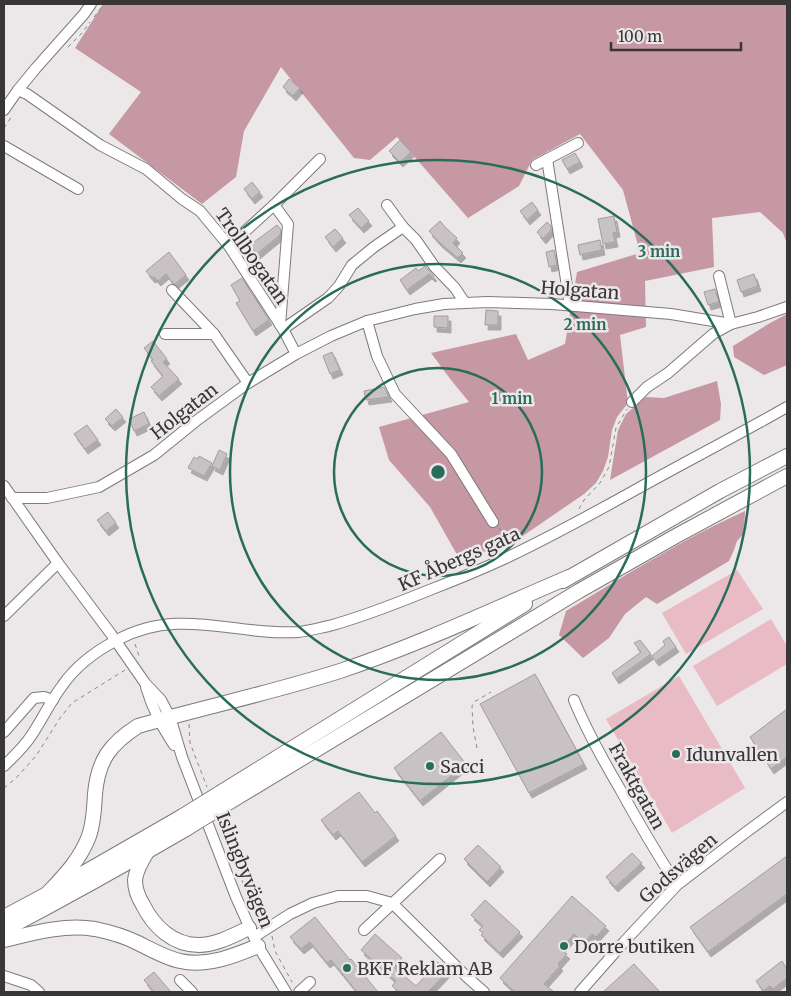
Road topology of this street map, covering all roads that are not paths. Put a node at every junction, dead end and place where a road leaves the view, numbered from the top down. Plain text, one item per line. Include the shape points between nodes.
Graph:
1 (91, 4) edge
2 (18, 90) junction
3 (8, 112) edge
4 (578, 143) dead end
5 (4, 146) edge
6 (320, 159) dead end
7 (547, 159) junction
8 (536, 165) dead end
9 (78, 190) dead end
10 (274, 205) junction
11 (387, 205) dead end
12 (403, 227) junction
13 (229, 246) junction
14 (719, 276) dead end
15 (172, 290) dead end
16 (465, 303) junction
17 (570, 305) junction
18 (787, 308) edge
19 (368, 321) junction
20 (731, 324) junction
21 (281, 327) junction
22 (165, 334) dead end
23 (214, 334) junction
24 (296, 354) junction
25 (248, 383) junction
26 (632, 402) road end
27 (787, 407) edge
28 (787, 456) edge
29 (787, 476) edge
30 (4, 486) edge
31 (12, 498) junction
32 (493, 522) road end
33 (58, 563) junction
34 (569, 577) junction
35 (4, 616) edge
36 (116, 640) junction
37 (52, 700) junction
38 (574, 700) dead end
39 (164, 719) junction
40 (4, 732) edge
41 (4, 766) edge
42 (226, 797) junction
43 (787, 802) edge
44 (183, 823) junction
45 (147, 852) junction
46 (440, 859) dead end
47 (677, 885) junction
48 (47, 894) junction
49 (392, 903) junction
50 (4, 917) edge
51 (4, 930) edge
52 (364, 930) dead end
53 (254, 937) junction
54 (4, 940) edge
55 (4, 976) edge
56 (180, 980) dead end
57 (310, 982) dead end
58 (296, 988) edge
59 (39, 992) edge
60 (192, 992) edge
61 (286, 992) edge
62 (484, 992) edge
63 (580, 992) edge

1 - 2 street
2 - 3 street
2 - 13 street, Trollbogatan via 100,145 146,169 200,212
4 - 7 street
5 - 9 street
6 - 10 street
7 - 8 street
7 - 17 street
10 - 13 street
10 - 21 street via 288,224
11 - 12 street
12 - 16 street
12 - 21 street via 352,265 328,298
13 - 21 street, Trollbogatan
14 - 20 street
15 - 23 street
16 - 17 street, Holgatan
16 - 19 street, Holgatan via 415,309
17 - 20 street, Holgatan via 671,314
18 - 20 street, Holgatan
19 - 24 street, Holgatan
19 - 32 street via 377,356 394,394 451,454
20 - 26 street, Holgatan via 712,334
21 - 24 street, Trollbogatan
22 - 23 street
23 - 25 street
24 - 25 street, Holgatan
25 - 31 street, Holgatan via 154,455 98,487 47,498
27 - 36 street, KF Åbergs gata via 507,558 396,604 339,623 298,632 171,623
28 - 34 highway
29 - 42 highway via 579,591
30 - 31 street, Islingbyvägen
31 - 33 street, Islingbyvägen
33 - 35 street
33 - 36 street, Islingbyvägen
34 - 39 highway via 405,648 340,671
34 - 42 highway
36 - 37 street, KF Åbergs gata via 81,665
36 - 39 street, Islingbyvägen via 145,683 151,704
37 - 40 street via 34,698
37 - 41 street, KF Åbergs gata via 31,737
38 - 47 street, Fraktgatan via 584,726
39 - 48 highway via 138,726 108,752 100,769 90,834 77,860
39 - 53 street, Islingbyvägen
42 - 44 highway, bridge
43 - 47 street, Godsvägen
44 - 45 highway
44 - 48 highway
45 - 51 highway
45 - 53 highway via 136,873 136,887 149,917 160,930 183,943 201,945
46 - 49 street
47 - 63 street, Godsvägen
48 - 50 highway
49 - 52 street
49 - 53 street via 367,896 338,896 290,914
49 - 62 street
53 - 54 highway via 224,959 196,963 168,957 119,935 78,927
53 - 61 street, Islingbyvägen
55 - 59 street via 31,985
56 - 60 street
57 - 58 street

